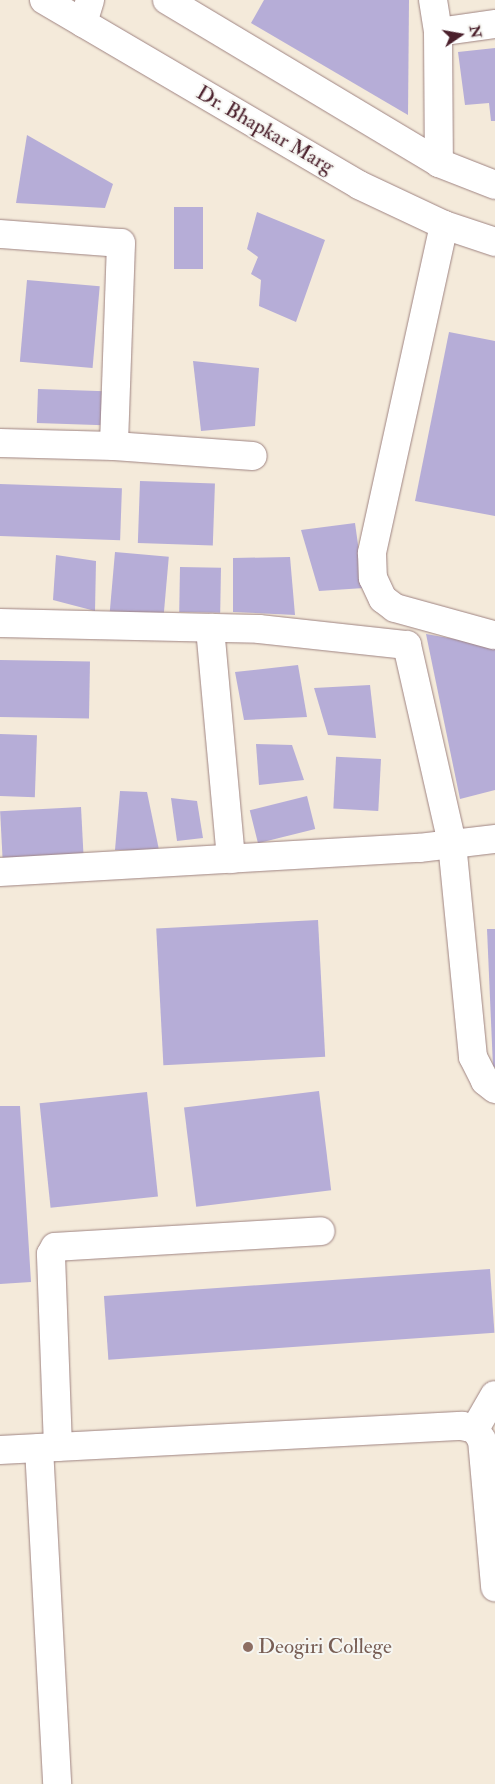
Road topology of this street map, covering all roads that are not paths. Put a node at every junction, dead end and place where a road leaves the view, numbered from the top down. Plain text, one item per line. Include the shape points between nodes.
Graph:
1 (44, 0) edge
2 (167, 0) edge
3 (434, 0) edge
4 (86, 11) edge
5 (495, 24) edge
6 (438, 32) junction
7 (440, 163) junction
8 (495, 185) edge
9 (444, 225) junction
10 (0, 234) edge
11 (495, 242) edge
12 (0, 443) edge
13 (114, 446) junction
14 (253, 456) dead end
15 (0, 623) edge
16 (210, 628) junction
17 (493, 635) dead end
18 (495, 839) edge
19 (452, 843) junction
20 (231, 859) junction
21 (0, 872) edge
22 (495, 1089) edge
23 (321, 1231) dead end
24 (495, 1395) edge
25 (475, 1429) junction
26 (49, 1448) junction
27 (0, 1450) edge
28 (495, 1587) edge
29 (57, 1784) edge

1 - 4 street, Dr. Bhapkar Marg
2 - 7 street
3 - 6 street
4 - 9 street, Dr. Bhapkar Marg via 359,185
5 - 6 street
6 - 7 street
7 - 8 street
9 - 11 street, Dr. Bhapkar Marg
9 - 17 street via 372,554 373,578 383,599 395,608
10 - 13 street via 121,242
12 - 13 street
13 - 14 street
15 - 16 street
16 - 19 street via 259,629 407,645
16 - 20 street
18 - 19 street
19 - 20 street via 419,848
19 - 22 street via 473,1057 485,1081
20 - 21 street
23 - 26 street via 56,1247 51,1254
24 - 25 street
25 - 26 street via 462,1426
25 - 28 street via 482,1440
26 - 27 street
26 - 29 street

